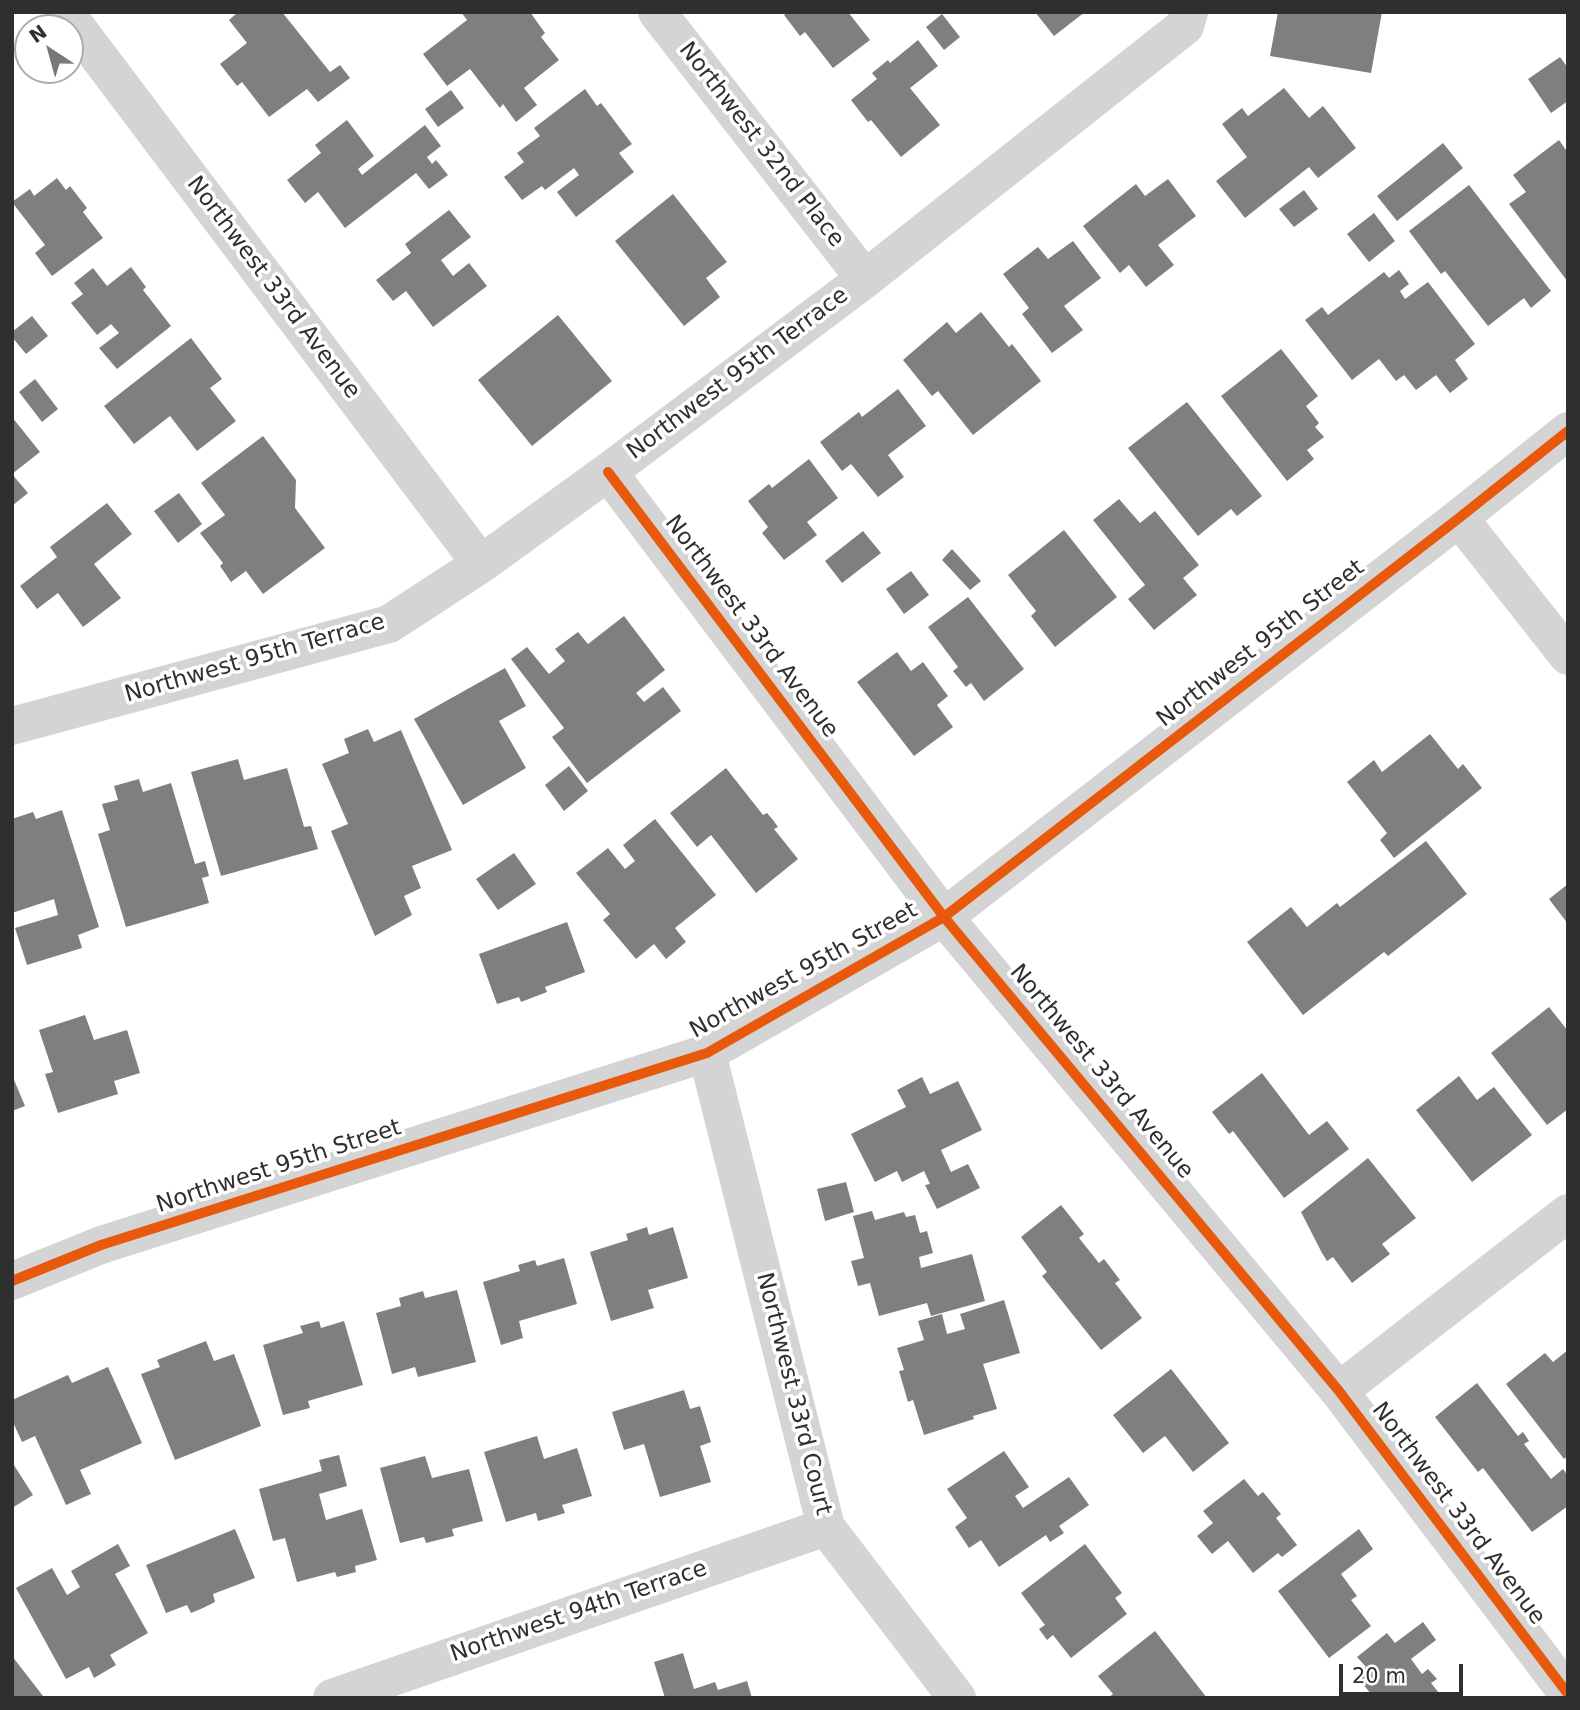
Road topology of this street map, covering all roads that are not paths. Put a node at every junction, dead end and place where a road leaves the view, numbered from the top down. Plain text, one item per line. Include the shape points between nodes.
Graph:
1 (65, 12) edge
2 (657, 12) edge
3 (1187, 19) edge
4 (865, 278) junction
5 (1568, 431) edge
6 (608, 472) junction
7 (1459, 518) junction
8 (481, 564) junction
9 (1568, 656) edge
10 (12, 726) edge
11 (944, 917) junction
12 (707, 1053) junction
13 (1568, 1213) edge
14 (12, 1281) edge
15 (1339, 1391) junction
16 (826, 1527) junction
17 (1568, 1694) edge
18 (332, 1698) edge
19 (957, 1698) edge

1 - 8 street, Northwest 33rd Avenue
2 - 4 street, Northwest 32nd Place
3 - 4 street, Northwest 95th Terrace
4 - 6 street, Northwest 95th Terrace
5 - 7 street, Northwest 95th Street
6 - 8 street, Northwest 95th Terrace
6 - 11 street, Northwest 33rd Avenue
7 - 9 street
7 - 11 street, Northwest 95th Street
8 - 10 street, Northwest 95th Terrace via 389,624
11 - 12 street, Northwest 95th Street
11 - 15 street, Northwest 33rd Avenue
12 - 14 street, Northwest 95th Street via 101,1245
12 - 16 street, Northwest 33rd Court
13 - 15 street
15 - 17 street, Northwest 33rd Avenue
16 - 18 street, Northwest 94th Terrace
16 - 19 street, Northwest 33rd Court

